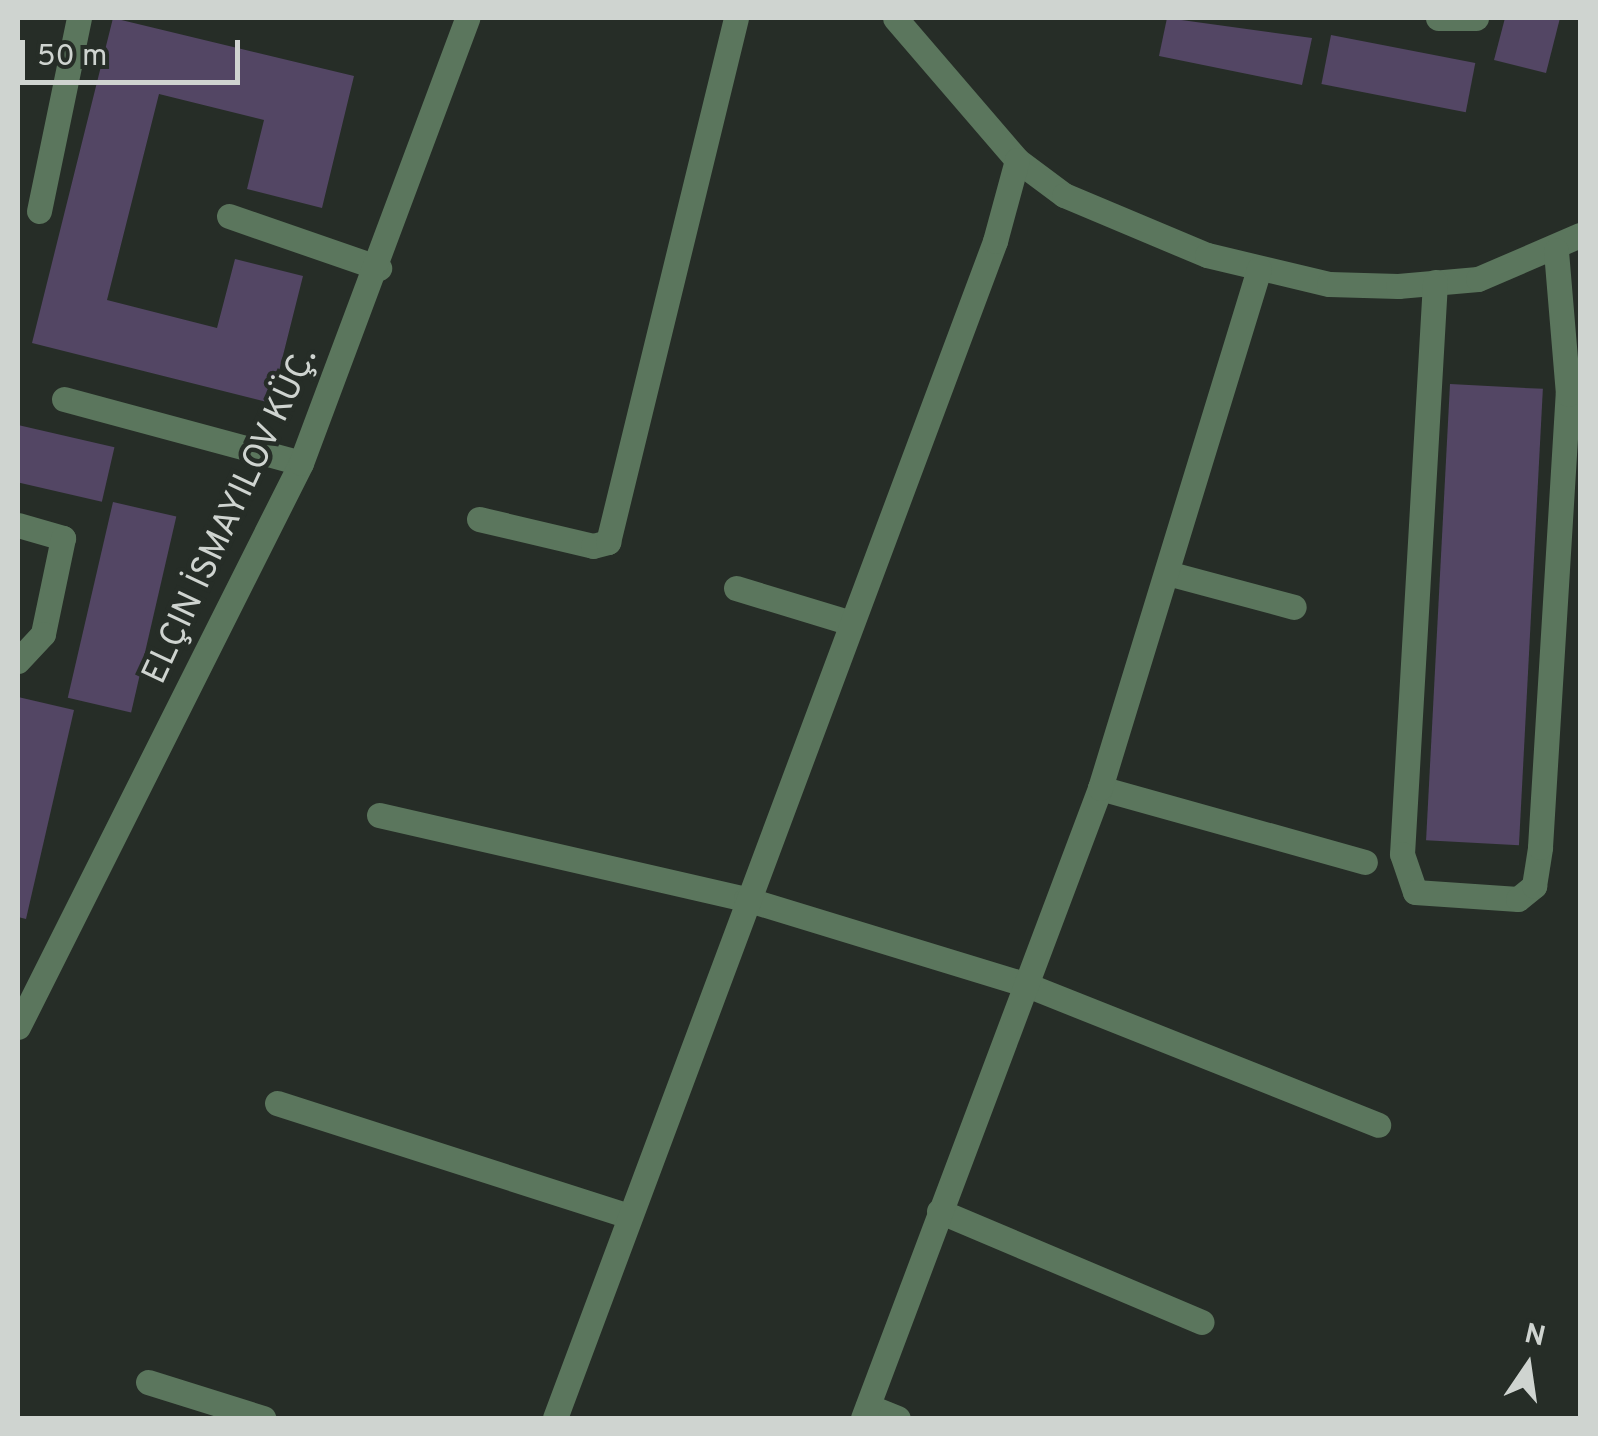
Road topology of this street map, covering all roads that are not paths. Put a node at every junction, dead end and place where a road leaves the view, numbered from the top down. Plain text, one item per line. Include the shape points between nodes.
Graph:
1 (79, 18) edge
2 (467, 18) edge
3 (736, 18) edge
4 (896, 18) edge
5 (1438, 18) edge
6 (1476, 18) edge
7 (1016, 160) junction
8 (39, 211) dead end
9 (229, 216) dead end
10 (1580, 235) edge
11 (1556, 250) junction
12 (379, 268) junction
13 (1259, 269) junction
14 (1435, 282) junction
15 (64, 399) dead end
16 (301, 464) junction
17 (479, 519) dead end
18 (18, 525) edge
19 (1171, 574) junction
20 (736, 588) dead end
21 (1294, 607) dead end
22 (848, 622) junction
23 (18, 661) edge
24 (1100, 788) junction
25 (379, 815) dead end
26 (1366, 862) dead end
27 (746, 899) junction
28 (1027, 985) junction
29 (18, 1027) edge
30 (277, 1104) dead end
31 (1378, 1125) dead end
32 (939, 1211) junction
33 (629, 1216) junction
34 (1202, 1322) dead end
35 (148, 1382) dead end
36 (865, 1412) edge
37 (263, 1418) edge
38 (555, 1418) edge
39 (898, 1418) edge

1 - 8 street
2 - 12 street
3 - 17 street via 608,542 593,546
4 - 7 street
5 - 6 street
7 - 13 street via 1128,226
7 - 22 street
9 - 12 street
10 - 11 street
11 - 14 street via 1478,279
11 - 14 street via 1569,346 1566,433 1540,848 1534,886 1518,899 1416,892 1402,854
12 - 16 street
13 - 14 street via 1329,284
13 - 19 street
15 - 16 street
16 - 29 street
18 - 23 street via 63,538 43,634
19 - 21 street
19 - 24 street
20 - 22 street
22 - 27 street
24 - 26 street
24 - 28 street
25 - 27 street
27 - 28 street
27 - 33 street
28 - 31 street
28 - 32 street
30 - 33 street
32 - 34 street
32 - 36 street
33 - 38 street
35 - 37 street
36 - 39 street

